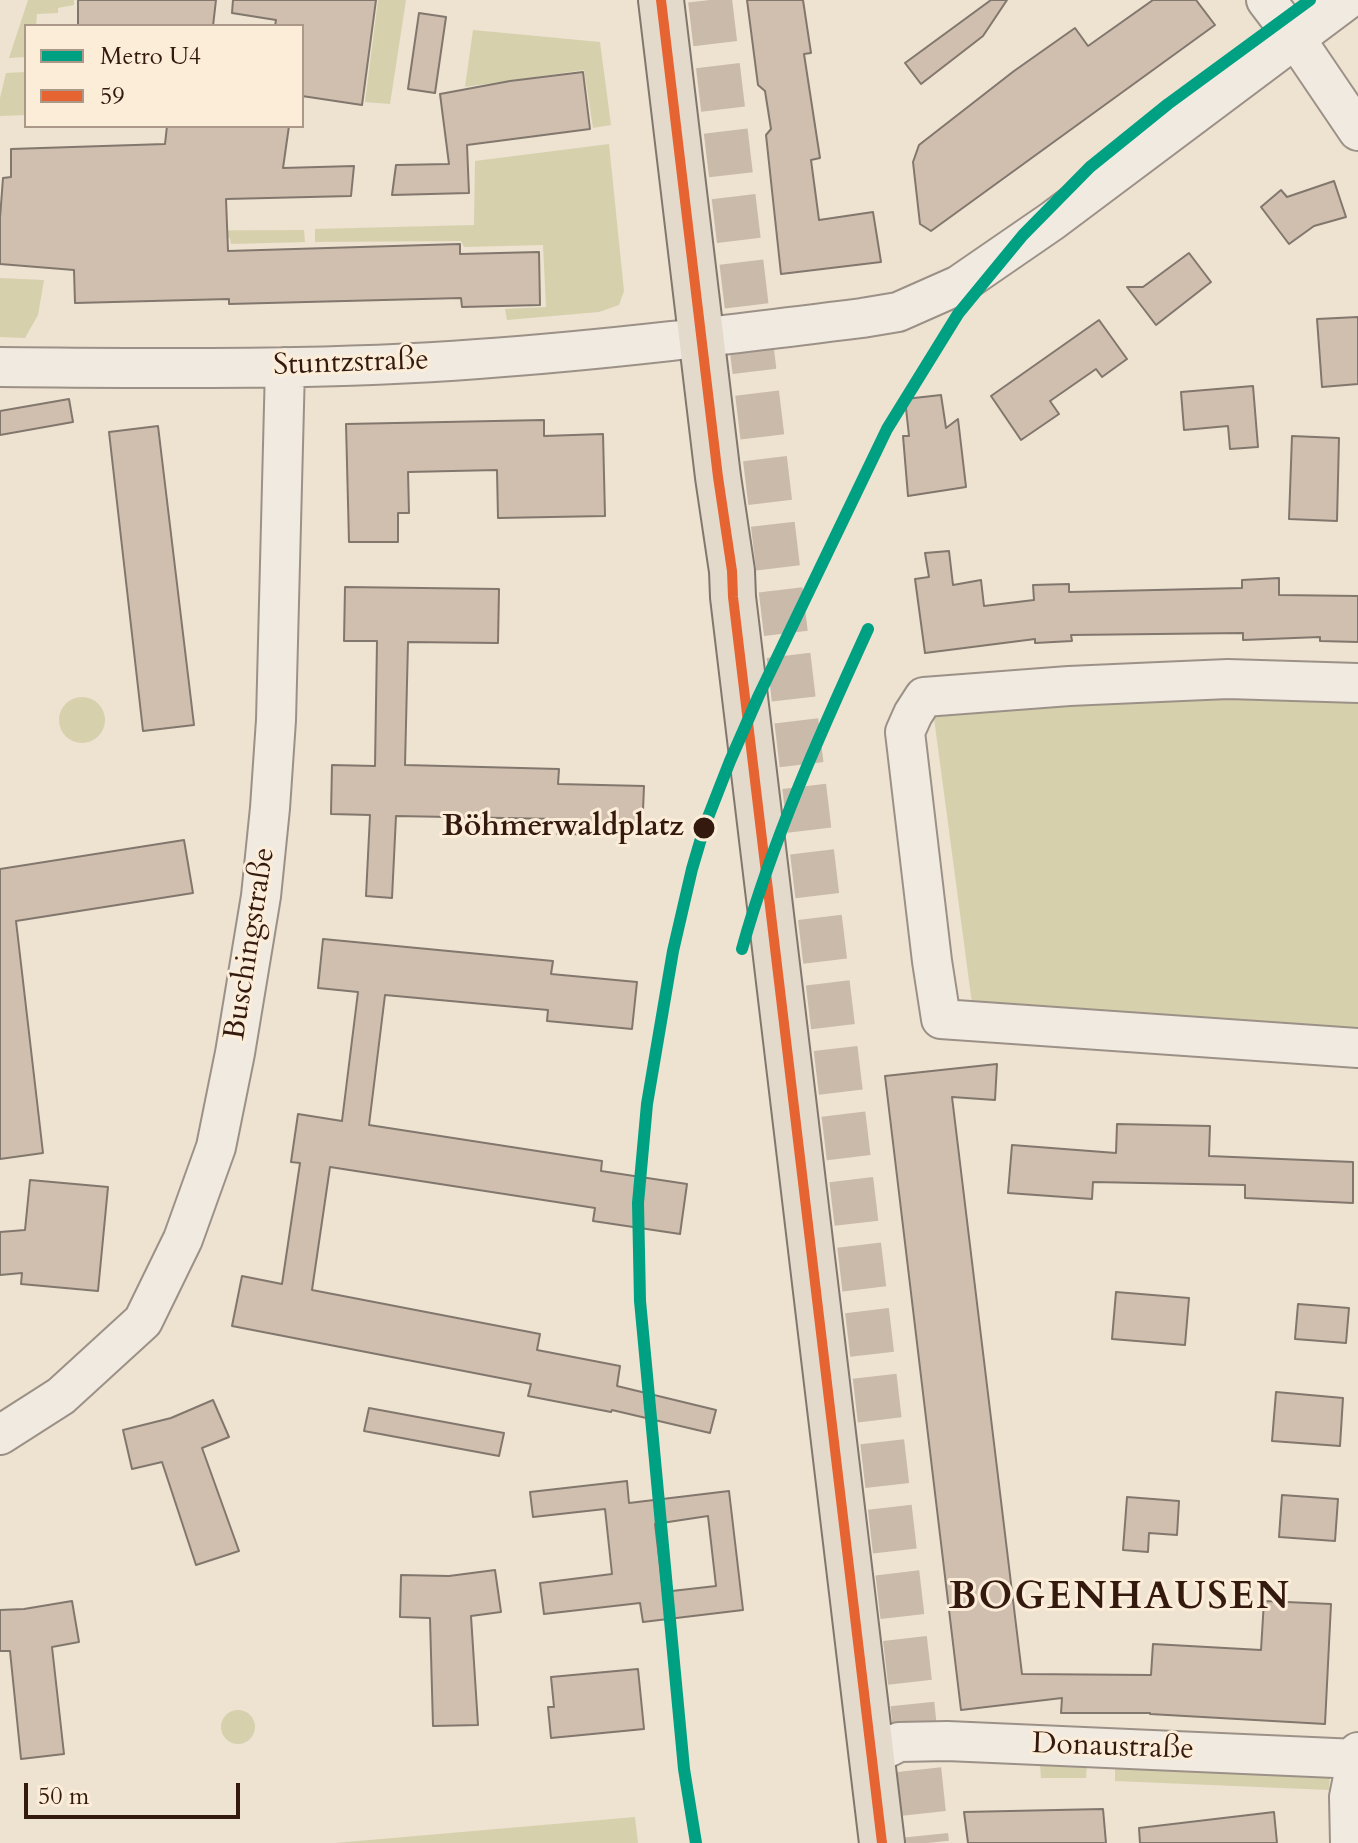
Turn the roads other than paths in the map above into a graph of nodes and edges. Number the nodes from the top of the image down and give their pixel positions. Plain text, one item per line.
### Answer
1 (661, 0) edge
2 (1266, 0) edge
3 (1347, 0) edge
4 (1295, 38) junction
5 (1358, 131) edge
6 (702, 338) junction
7 (0, 367) edge
8 (285, 367) junction
9 (1358, 683) edge
10 (1358, 1048) edge
11 (0, 1435) edge
12 (871, 1756) junction
13 (1357, 1756) edge
14 (882, 1843) edge
15 (1350, 1843) edge

1 - 6 main road
2 - 4 street
3 - 4 street, Stuntzstraße
4 - 5 street
4 - 6 street, Stuntzstraße
6 - 8 street, Stuntzstraße
6 - 12 main road
7 - 8 street, Stuntzstraße
8 - 11 street, Buschingstraße
9 - 10 street
12 - 13 street, Donaustraße
12 - 14 main road
13 - 15 street

